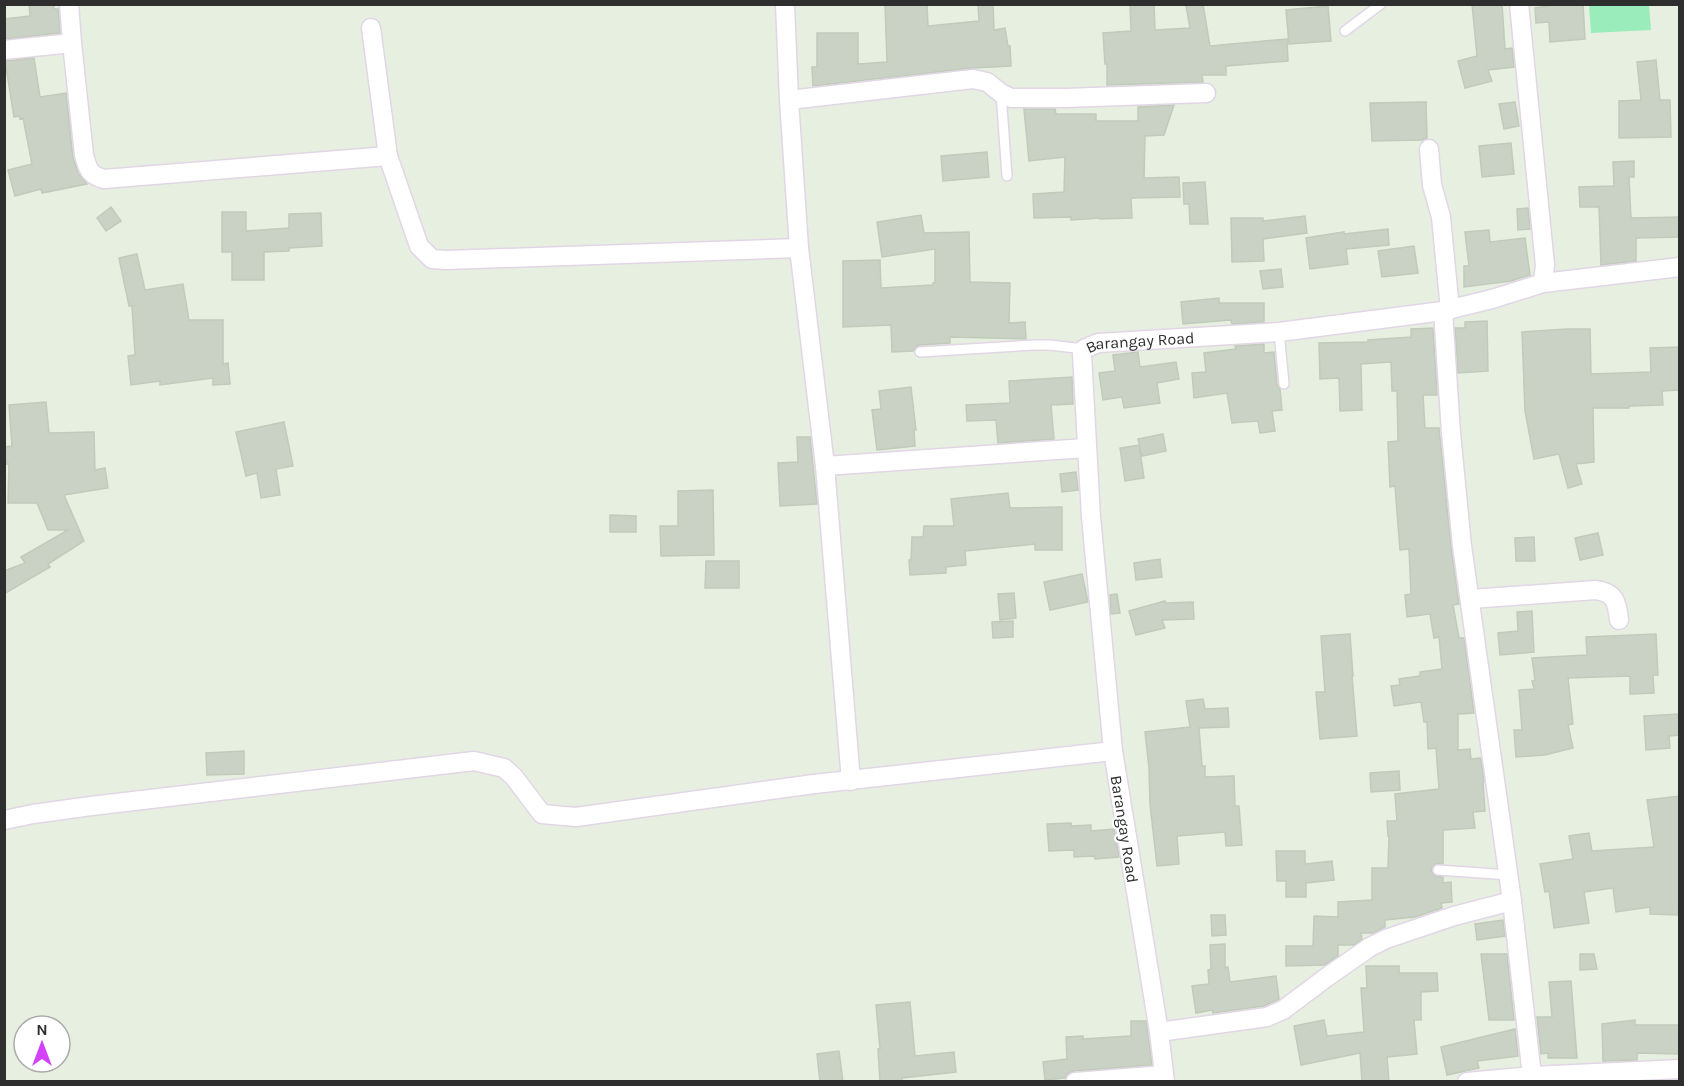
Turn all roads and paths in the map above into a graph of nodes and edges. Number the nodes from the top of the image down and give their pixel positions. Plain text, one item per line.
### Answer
1 (69, 4) edge
2 (785, 4) edge
3 (1381, 4) edge
4 (1519, 4) edge
5 (371, 28) dead end
6 (1345, 31) dead end
7 (72, 43) junction
8 (4, 50) edge
9 (1001, 93) junction
10 (1206, 93) dead end
11 (789, 100) junction
12 (1429, 149) dead end
13 (388, 156) junction
14 (1006, 176) dead end
15 (799, 248) junction
16 (1680, 267) edge
17 (1543, 284) junction
18 (1447, 310) junction
19 (1280, 332) junction
20 (1084, 349) junction
21 (920, 352) dead end
22 (1284, 384) dead end
23 (1086, 448) junction
24 (825, 466) junction
25 (1471, 599) junction
26 (1619, 620) dead end
27 (1113, 751) junction
28 (851, 781) junction
29 (4, 820) edge
30 (1438, 870) dead end
31 (1509, 875) junction
32 (1512, 901) junction
33 (1159, 1032) junction
34 (1680, 1069) edge
35 (1532, 1076) junction
36 (1164, 1078) edge
37 (1075, 1082) edge
38 (1467, 1082) edge

1 - 7 street
2 - 11 street
3 - 6 lane
4 - 17 street
5 - 13 street
7 - 8 street
7 - 13 street
9 - 10 street
9 - 11 street
9 - 14 lane
11 - 15 street
12 - 18 street
13 - 15 street
15 - 24 street
16 - 17 street, Barangay Road
17 - 18 street, Barangay Road
18 - 19 street, Barangay Road
18 - 25 street
19 - 20 street, Barangay Road
19 - 22 lane
20 - 21 lane
20 - 23 street, Barangay Road
23 - 24 street
23 - 27 street, Barangay Road
24 - 28 street
25 - 26 street
25 - 31 street
27 - 28 street
27 - 33 street, Barangay Road
28 - 29 street
30 - 31 lane
31 - 32 street
32 - 33 street
32 - 35 street
33 - 36 street, Barangay Road
34 - 35 street
35 - 38 street
36 - 37 street

